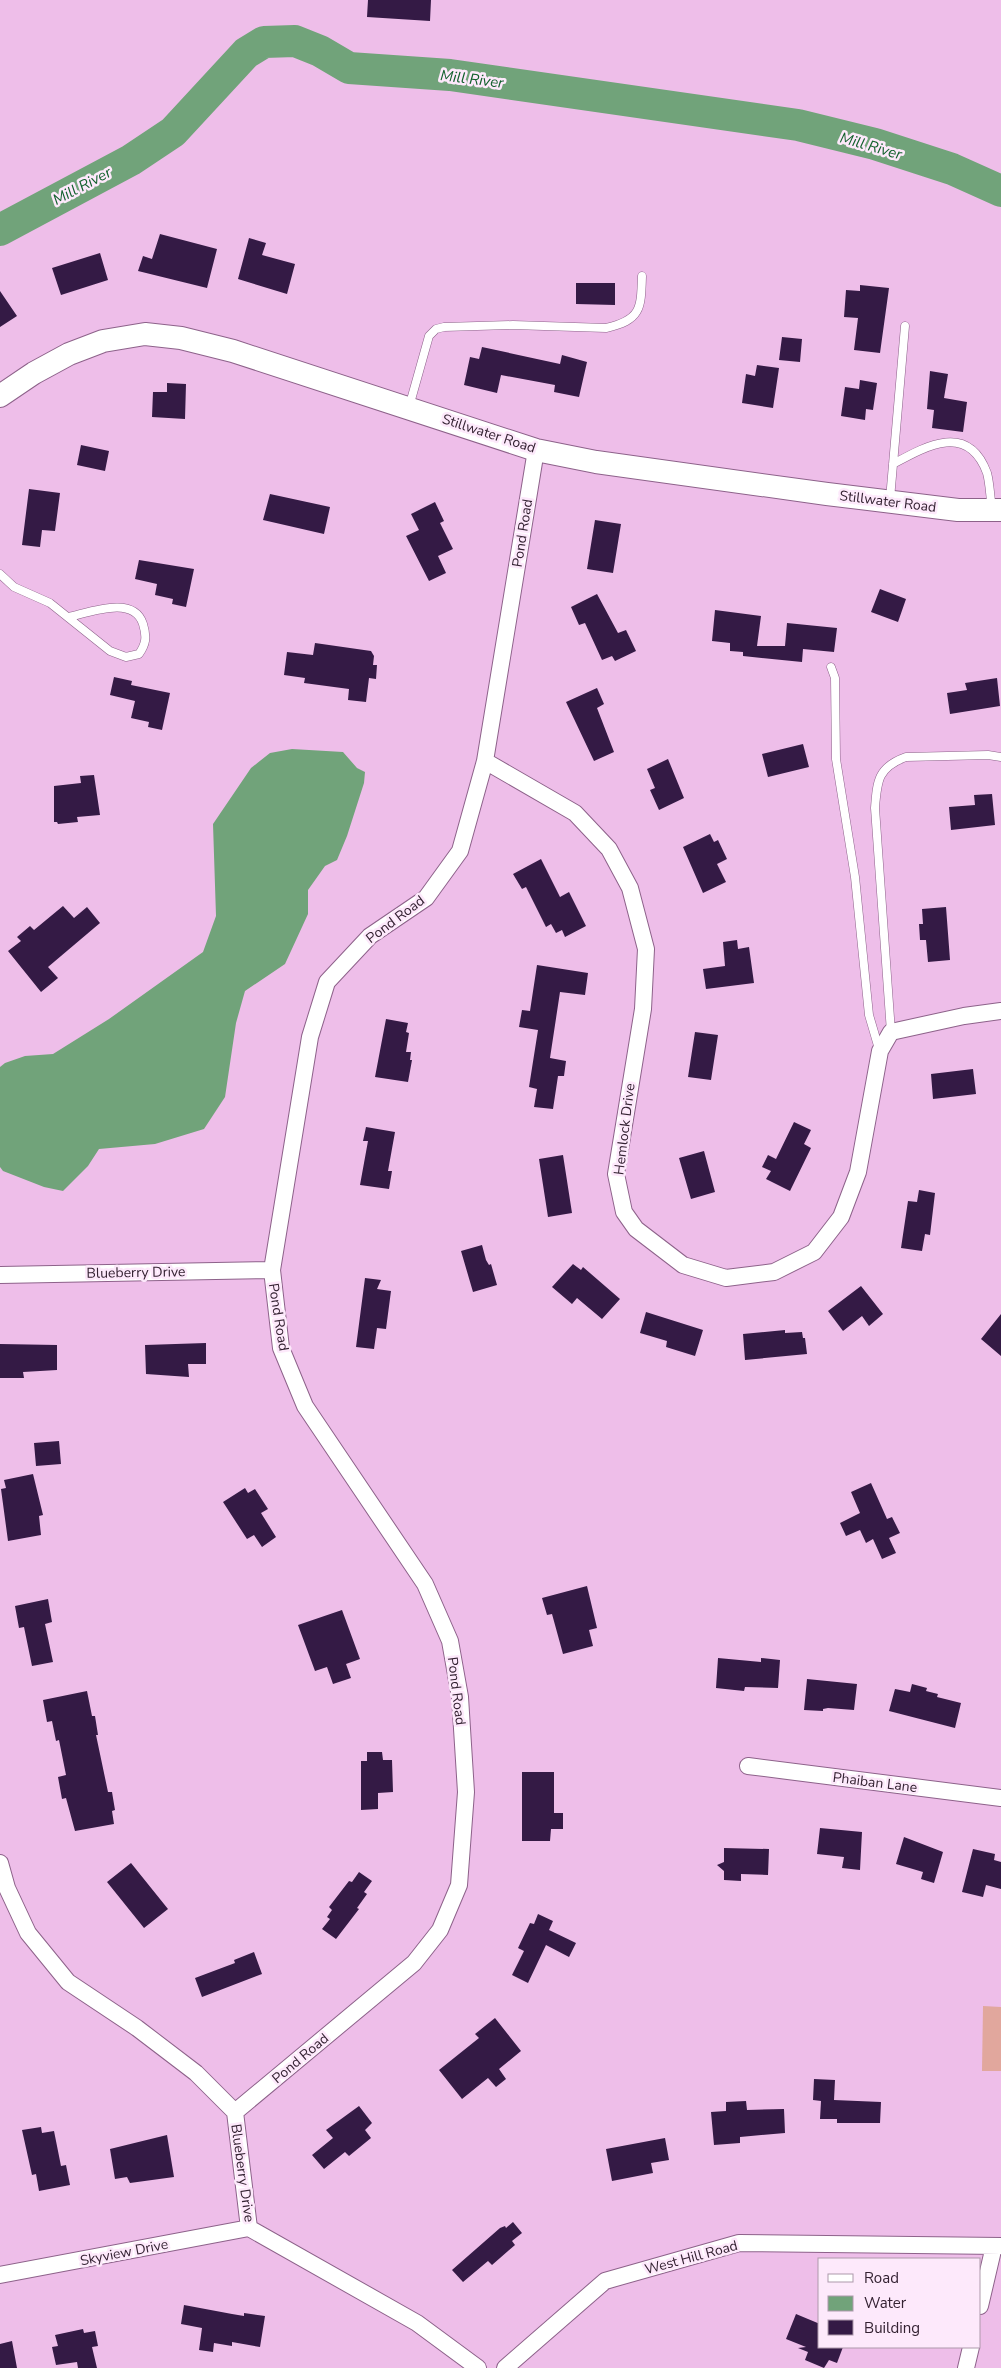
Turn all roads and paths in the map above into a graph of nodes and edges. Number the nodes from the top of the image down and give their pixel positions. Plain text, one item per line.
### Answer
1 (642, 276) dead end
2 (904, 326) dead end
3 (0, 396) edge
4 (410, 407) junction
5 (536, 450) junction
6 (893, 464) junction
7 (890, 501) junction
8 (996, 510) edge
9 (0, 574) edge
10 (69, 617) junction
11 (831, 667) dead end
12 (1001, 758) edge
13 (485, 761) junction
14 (1001, 1011) edge
15 (891, 1032) junction
16 (880, 1051) junction
17 (272, 1270) junction
18 (0, 1275) edge
19 (748, 1766) dead end
20 (1001, 1798) edge
21 (0, 1863) edge
22 (235, 2112) junction
23 (249, 2228) junction
24 (997, 2246) edge
25 (0, 2275) edge
26 (981, 2302) edge
27 (970, 2348) edge
28 (478, 2368) edge
29 (505, 2368) edge
30 (966, 2368) edge

1 - 4 lane
2 - 6 lane
3 - 4 main road, Stillwater Road
4 - 5 main road, Stillwater Road
5 - 7 main road, Stillwater Road
5 - 13 street, Pond Road
6 - 7 lane
6 - 8 lane
7 - 8 main road, Stillwater Road
9 - 10 lane
10 - 10 lane
11 - 16 lane
12 - 15 lane
13 - 16 street, Hemlock Drive
13 - 17 street, Pond Road
14 - 15 street
15 - 16 street, Hemlock Drive
17 - 18 street, Blueberry Drive
17 - 22 street, Pond Road
19 - 20 street, Phaiban Lane
21 - 22 street, Blueberry Drive
22 - 23 street, Blueberry Drive
23 - 25 street, Skyview Drive
23 - 28 street, Blueberry Drive
24 - 26 street
24 - 29 street, West Hill Road
27 - 30 street

